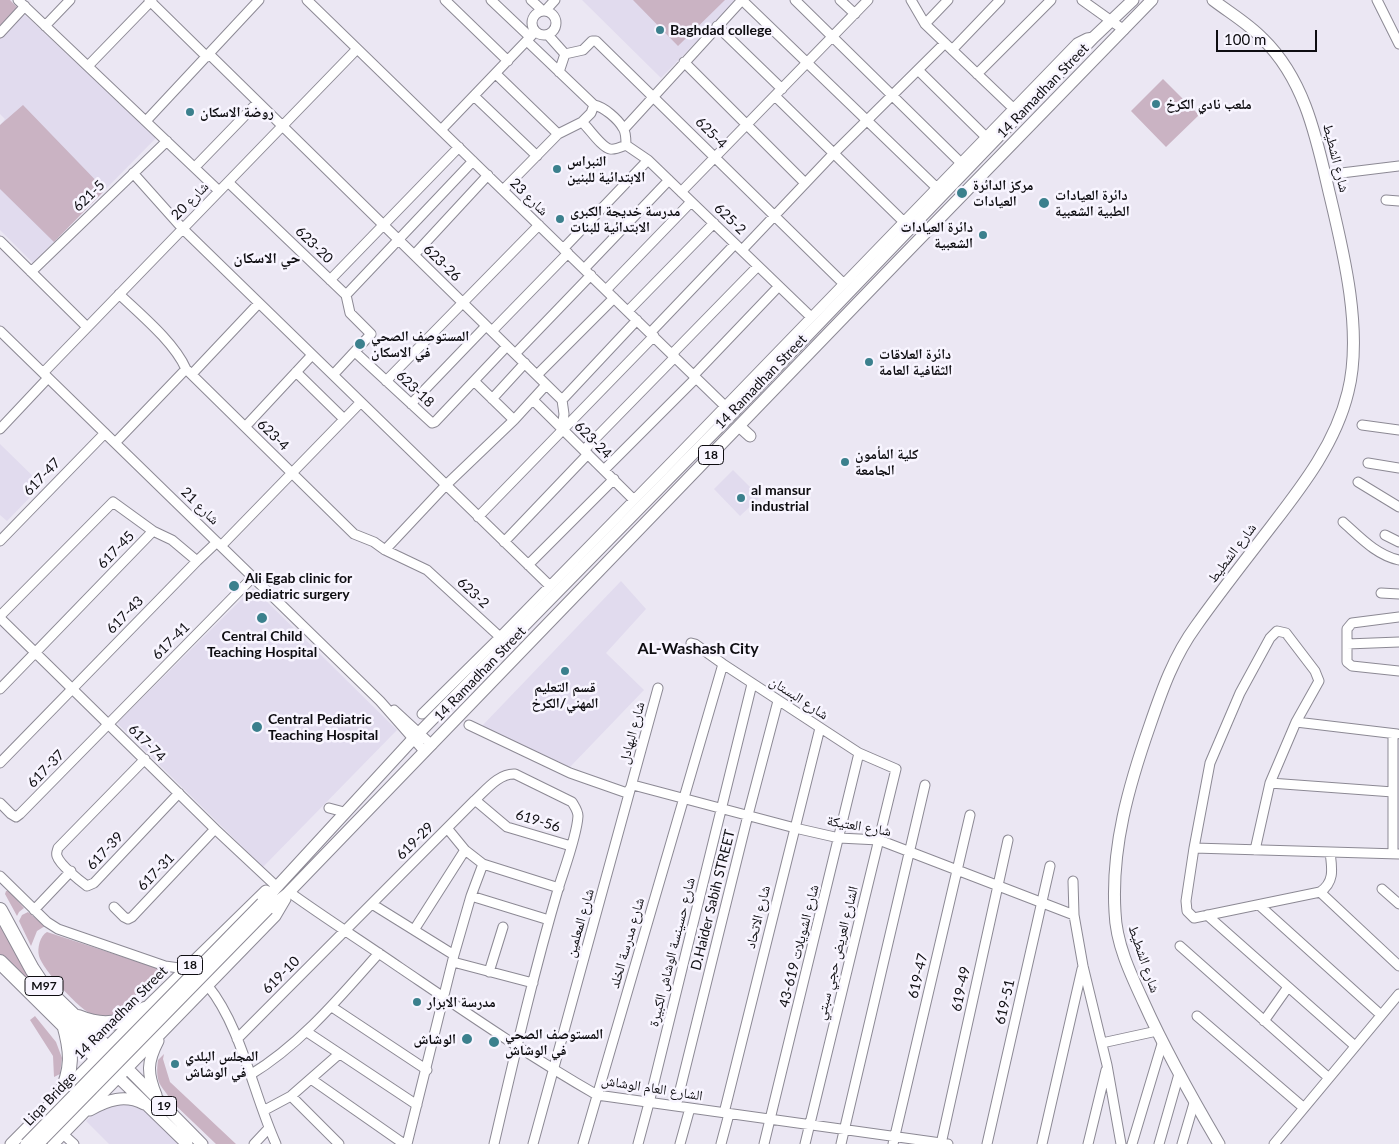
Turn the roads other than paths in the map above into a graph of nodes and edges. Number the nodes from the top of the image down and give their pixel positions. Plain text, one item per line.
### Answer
1 (70, 0) edge
2 (150, 0) edge
3 (259, 0) edge
4 (307, 0) edge
5 (445, 0) edge
6 (491, 0) edge
7 (531, 0) edge
8 (556, 0) edge
9 (742, 0) edge
10 (794, 0) edge
11 (840, 0) edge
12 (868, 0) edge
13 (911, 0) edge
14 (948, 0) edge
15 (1000, 0) edge
16 (1051, 0) edge
17 (1082, 0) edge
18 (1133, 0) edge
19 (1152, 0) edge
20 (1213, 0) edge
21 (1377, 0) edge
22 (22, 3) edge
23 (544, 11) junction
24 (855, 14) junction
25 (1111, 21) junction
26 (925, 24) junction
27 (45, 26) junction
28 (717, 26) junction
29 (1124, 30) junction
30 (0, 33) edge
31 (548, 35) junction
32 (531, 37) junction
33 (832, 37) junction
34 (1094, 37) junction
35 (1398, 42) edge
36 (944, 43) junction
37 (357, 49) junction
38 (952, 50) junction
39 (565, 54) junction
40 (208, 55) junction
41 (508, 61) junction
42 (684, 62) junction
43 (807, 63) junction
44 (88, 66) junction
45 (918, 70) junction
46 (559, 72) junction
47 (496, 74) junction
48 (977, 74) junction
49 (782, 89) junction
50 (892, 95) junction
51 (474, 96) junction
52 (654, 96) junction
53 (775, 96) junction
54 (1036, 99) junction
55 (258, 102) junction
56 (594, 105) junction
57 (1018, 105) junction
58 (866, 120) junction
59 (146, 121) junction
60 (582, 122) junction
61 (282, 125) junction
62 (746, 125) junction
63 (624, 129) junction
64 (441, 130) junction
65 (558, 134) junction
66 (986, 137) junction
67 (167, 141) junction
68 (626, 145) junction
69 (459, 147) junction
70 (834, 153) junction
71 (537, 156) junction
72 (715, 157) junction
73 (648, 160) junction
74 (474, 162) junction
75 (962, 163) junction
76 (1399, 166) edge
77 (195, 167) junction
78 (133, 173) junction
79 (488, 175) junction
80 (1325, 176) junction
81 (669, 180) junction
82 (228, 182) junction
83 (804, 183) junction
84 (937, 188) junction
85 (503, 190) junction
86 (219, 191) junction
87 (682, 192) junction
88 (1386, 200) dead end
89 (1399, 201) edge
90 (691, 202) junction
91 (774, 215) junction
92 (904, 222) junction
93 (714, 223) junction
94 (383, 224) junction
95 (539, 225) junction
96 (183, 229) junction
97 (399, 240) junction
98 (0, 241) edge
99 (738, 247) junction
100 (566, 251) junction
101 (414, 255) junction
102 (758, 266) junction
103 (31, 272) junction
104 (587, 272) junction
105 (330, 280) junction
106 (844, 284) junction
107 (779, 286) junction
108 (606, 290) junction
109 (119, 294) junction
110 (346, 295) junction
111 (614, 298) junction
112 (259, 303) junction
113 (463, 303) junction
114 (628, 311) junction
115 (811, 317) junction
116 (637, 320) junction
117 (87, 327) junction
118 (489, 328) junction
119 (0, 331) edge
120 (652, 334) junction
121 (508, 346) junction
122 (355, 352) junction
123 (777, 352) junction
124 (312, 354) junction
125 (515, 354) junction
126 (674, 356) junction
127 (525, 363) junction
128 (189, 371) junction
129 (296, 372) junction
130 (772, 372) junction
131 (46, 375) junction
132 (333, 375) junction
133 (537, 376) junction
134 (695, 376) junction
135 (386, 381) junction
136 (474, 381) junction
137 (546, 385) junction
138 (492, 399) junction
139 (533, 400) junction
140 (562, 400) junction
141 (361, 402) junction
142 (411, 404) junction
143 (729, 409) junction
144 (344, 419) junction
145 (514, 420) junction
146 (739, 426) junction
147 (1362, 426) dead end
148 (245, 427) junction
149 (0, 429) edge
150 (562, 429) junction
151 (1399, 430) edge
152 (104, 432) junction
153 (750, 436) dead end
154 (115, 443) junction
155 (586, 452) junction
156 (680, 460) junction
157 (1368, 463) dead end
158 (1399, 468) edge
159 (604, 470) junction
160 (292, 473) junction
161 (614, 480) junction
162 (1358, 482) dead end
163 (446, 485) junction
164 (634, 500) junction
165 (1399, 507) edge
166 (478, 517) junction
167 (1343, 522) dead end
168 (0, 526) edge
169 (154, 531) junction
170 (8, 533) junction
171 (1384, 535) dead end
172 (0, 541) edge
173 (504, 542) junction
174 (1399, 542) edge
175 (219, 544) junction
176 (384, 550) junction
177 (1399, 560) edge
178 (197, 561) junction
179 (528, 565) junction
180 (428, 570) joint
181 (253, 577) junction
182 (550, 586) junction
183 (1382, 593) dead end
184 (1399, 594) edge
185 (0, 617) edge
186 (1399, 617) edge
187 (500, 637) junction
188 (1399, 642) edge
189 (691, 643) dead end
190 (1347, 644) junction
191 (35, 653) junction
192 (473, 664) junction
193 (723, 664) junction
194 (1399, 672) edge
195 (472, 680) junction
196 (752, 684) junction
197 (658, 688) dead end
198 (0, 689) edge
199 (72, 689) junction
200 (778, 701) junction
201 (422, 714) dead end
202 (1296, 722) junction
203 (108, 724) junction
204 (469, 725) dead end
205 (820, 728) junction
206 (1396, 734) edge
207 (416, 736) junction
208 (428, 749) junction
209 (859, 754) junction
210 (144, 759) junction
211 (0, 763) edge
212 (896, 769) joint
213 (1270, 783) junction
214 (633, 784) junction
215 (925, 785) dead end
216 (1393, 792) junction
217 (179, 794) junction
218 (684, 799) junction
219 (475, 800) junction
220 (0, 803) edge
221 (329, 808) dead end
222 (722, 809) junction
223 (344, 812) junction
224 (970, 814) dead end
225 (748, 815) junction
226 (447, 828) junction
227 (795, 828) junction
228 (215, 829) junction
229 (840, 838) junction
230 (878, 840) junction
231 (1008, 840) dead end
232 (571, 846) junction
233 (1194, 848) junction
234 (465, 850) junction
235 (1255, 850) junction
236 (910, 851) junction
237 (1330, 852) junction
238 (1396, 854) edge
239 (482, 864) junction
240 (1050, 866) dead end
241 (957, 870) junction
242 (70, 871) junction
243 (0, 876) edge
244 (1072, 881) dead end
245 (276, 886) junction
246 (998, 887) junction
247 (559, 888) junction
248 (1382, 889) dead end
249 (1320, 892) junction
250 (288, 893) junction
251 (471, 896) junction
252 (372, 904) junction
253 (1041, 904) junction
254 (1399, 904) edge
255 (1258, 905) junction
256 (265, 906) junction
257 (114, 907) dead end
258 (0, 910) edge
259 (34, 910) junction
260 (1074, 915) junction
261 (1207, 915) junction
262 (549, 920) junction
263 (503, 927) dead end
264 (414, 930) junction
265 (344, 931) junction
266 (1180, 946) dead end
267 (379, 953) junction
268 (453, 959) junction
269 (0, 962) edge
270 (1083, 966) junction
271 (1399, 966) edge
272 (186, 968) junction
273 (489, 972) junction
274 (533, 983) junction
275 (208, 986) junction
276 (1288, 986) junction
277 (1399, 994) edge
278 (445, 998) junction
279 (332, 1007) junction
280 (145, 1009) junction
281 (1381, 1015) junction
282 (1197, 1016) dead end
283 (68, 1019) junction
284 (1264, 1021) junction
285 (166, 1030) junction
286 (1157, 1031) junction
287 (307, 1032) junction
288 (237, 1038) junction
289 (1102, 1043) junction
290 (1162, 1044) junction
291 (517, 1046) junction
292 (1355, 1046) junction
293 (339, 1054) junction
294 (104, 1055) junction
295 (1107, 1065) junction
296 (125, 1066) junction
297 (427, 1070) junction
298 (552, 1070) junction
299 (1179, 1074) junction
300 (116, 1075) junction
301 (250, 1075) junction
302 (1329, 1078) junction
303 (312, 1080) junction
304 (65, 1093) junction
305 (596, 1095) junction
306 (292, 1096) junction
307 (1194, 1102) junction
308 (154, 1103) junction
309 (649, 1103) junction
310 (417, 1105) junction
311 (676, 1106) junction
312 (690, 1108) junction
313 (1304, 1108) junction
314 (83, 1110) junction
315 (263, 1111) junction
316 (727, 1113) junction
317 (770, 1119) junction
318 (810, 1125) junction
319 (269, 1128) junction
320 (845, 1130) junction
321 (63, 1134) junction
322 (894, 1140) edge
323 (12, 1144) edge
324 (26, 1144) edge
325 (38, 1144) edge
326 (53, 1144) edge
327 (74, 1144) edge
328 (187, 1144) edge
329 (202, 1144) edge
330 (254, 1144) edge
331 (276, 1144) edge
332 (339, 1144) edge
333 (406, 1144) edge
334 (494, 1144) edge
335 (533, 1144) edge
336 (583, 1144) edge
337 (638, 1144) edge
338 (680, 1144) edge
339 (721, 1144) edge
340 (764, 1144) edge
341 (805, 1144) edge
342 (842, 1144) edge
343 (943, 1144) edge
344 (987, 1144) edge
345 (1042, 1144) edge
346 (1088, 1144) edge
347 (1121, 1144) edge
348 (1132, 1144) edge
349 (1159, 1144) edge
350 (1182, 1144) edge
351 (1219, 1144) edge
352 (1274, 1144) edge

1 - 27 street
2 - 40 street, 623-26
2 - 44 street
3 - 40 street
4 - 37 street, شارع 23
5 - 41 street
6 - 32 street
7 - 23 street
8 - 23 street
9 - 28 street
9 - 43 street
10 - 33 street
11 - 24 street
12 - 24 street
13 - 26 street
14 - 26 street
15 - 38 street
16 - 48 street
17 - 25 street
18 - 25 main road, 14 Ramadhan Street / 18
19 - 29 main road, 14 Ramadhan Street / 18
20 - 80 main road, شارع الشطيط
21 - 35 street
22 - 27 street
22 - 30 street
23 - 31 street
23 - 32 street
24 - 33 street
25 - 29 street
25 - 34 main road, 14 Ramadhan Street / 18
26 - 36 street
27 - 44 street
28 - 42 street
28 - 49 street
29 - 146 main road, 14 Ramadhan Street / 18
31 - 32 street
31 - 39 street
32 - 41 street
32 - 46 street
33 - 43 street
33 - 50 street
34 - 54 main road, 14 Ramadhan Street / 18
34 - 57 street
36 - 38 street
36 - 45 street
37 - 61 street, شارع 20
37 - 64 street, شارع 23
38 - 48 street
39 - 46 street
39 - 52 street, 625-4
40 - 55 street, 623-26
40 - 59 street
41 - 47 street
42 - 52 street
42 - 62 street
43 - 49 street
43 - 58 street
44 - 59 street
45 - 50 street
45 - 66 street
46 - 56 street
47 - 51 street
47 - 65 street
48 - 57 street
49 - 53 street
50 - 58 street
50 - 75 street
51 - 64 street
51 - 71 street
52 - 63 street
52 - 72 street, 625-4
53 - 62 street
53 - 70 street
54 - 57 main road
54 - 130 main road, 14 Ramadhan Street / 18
55 - 61 street, 623-26
55 - 77 street
56 - 60 street
56 - 63 street
57 - 66 street
58 - 70 street
58 - 84 street
59 - 67 street
60 - 65 street
60 - 68 street
61 - 82 street, شارع 20
61 - 94 street, 623-26
62 - 72 street
62 - 83 street
63 - 68 street
64 - 69 street, شارع 23
65 - 71 street
66 - 75 street
67 - 77 street
67 - 78 street, 621-5
68 - 73 street, 625-2
69 - 74 street, شارع 23
69 - 94 street
70 - 83 street
70 - 92 street
71 - 85 street
72 - 87 street
72 - 91 street, 625-4
73 - 81 street, 625-2
73 - 100 street
74 - 79 street, شارع 23
74 - 97 street
75 - 84 street
76 - 80 street
77 - 86 street
78 - 96 street
78 - 103 street, 621-5
79 - 85 street, شارع 23
79 - 101 street
80 - 286 main road, شارع الشطيط
81 - 87 street, 625-2
81 - 104 street
82 - 86 street, شارع 20
82 - 105 street, 623-20
83 - 91 street
84 - 92 street
85 - 95 street, شارع 23
86 - 96 street, شارع 20
87 - 90 street, 625-2
88 - 89 street
90 - 93 street, 625-2
90 - 108 street
91 - 99 street
91 - 106 street, 625-4
92 - 106 street
93 - 99 street, 625-2
93 - 114 street
94 - 97 street, 623-26
94 - 105 street
95 - 100 street, شارع 23
95 - 113 street
96 - 109 street, شارع 20
96 - 112 street
97 - 101 street, 623-26
97 - 110 street
98 - 103 street
99 - 102 street, 625-2
99 - 120 street
100 - 104 street, شارع 23
100 - 118 street
101 - 113 street, 623-26
102 - 107 street, 625-2
102 - 126 street
103 - 117 street
104 - 108 street, شارع 23
104 - 125 street
105 - 110 street, 623-20
106 - 115 street
107 - 115 street, 625-2
107 - 134 street
108 - 111 street, شارع 23
109 - 117 street, شارع 20
109 - 128 street, 623-4
110 - 122 street, 623-20
111 - 114 street, شارع 23
111 - 133 street
112 - 124 street
112 - 128 street
113 - 118 street, 623-26
113 - 135 street
114 - 116 street, شارع 23
115 - 123 street
116 - 120 street, شارع 23
116 - 140 street
117 - 131 street, شارع 20
118 - 121 street, 623-26
118 - 142 street
119 - 131 street, شارع 21
120 - 126 street, شارع 23
120 - 150 street
121 - 125 street, 623-26
121 - 136 street
122 - 132 street
122 - 135 street, 623-18
123 - 130 main road
123 - 143 street
124 - 129 street
124 - 132 street
125 - 127 street, 623-26
126 - 134 street, شارع 23
126 - 155 street
127 - 133 street, 623-26
127 - 138 street
128 - 148 street, 623-4
128 - 154 street
129 - 144 street
129 - 148 street
130 - 143 main road, 14 Ramadhan Street / 18
131 - 149 street, شارع 20
131 - 152 street, شارع 21
132 - 141 street
133 - 137 street, 623-26
134 - 143 street, شارع 23
134 - 159 street
135 - 142 street, 623-18
136 - 138 street
136 - 142 street, 623-18
137 - 139 street
137 - 140 street, 623-26
138 - 145 street
139 - 145 street
139 - 150 street, 623-24
140 - 150 street
141 - 144 street, 617-43
141 - 163 street
143 - 156 main road, 14 Ramadhan Street / 18
144 - 160 street, 617-43
145 - 163 street
146 - 153 main road
146 - 208 main road, 14 Ramadhan Street / 18
147 - 151 street
148 - 160 street, 623-4
150 - 155 street, 623-24
150 - 166 street
152 - 154 street, شارع 21
152 - 170 street, 617-47
154 - 175 street, شارع 21
155 - 159 street, 623-24
155 - 173 street
156 - 164 street
156 - 195 main road, 14 Ramadhan Street / 18
157 - 158 street
159 - 161 street, 623-24
160 - 175 street, 617-43
160 - 176 street, 623-4
161 - 164 street, 623-24
161 - 179 street
162 - 165 street
163 - 166 street
163 - 176 street
164 - 182 street
166 - 173 street
167 - 177 street
168 - 170 street
169 - 178 street
169 - 185 street, 617-45
169 - 191 street, 617-45
170 - 172 street, 617-47
171 - 174 street
173 - 179 street
175 - 178 street, 617-43
175 - 181 street, شارع 21
176 - 180 street, 623-4
178 - 199 street, 617-43
179 - 182 street
180 - 187 street, 623-2
181 - 203 street, 617-41
181 - 207 street, شارع 21
182 - 187 street
183 - 184 street
185 - 191 street, 617-74
186 - 190 street
187 - 192 street
188 - 190 street
189 - 193 street, شارع البستان
190 - 194 street
191 - 198 street, 617-45
191 - 199 street, 617-74
192 - 195 main road
192 - 201 street
193 - 196 street, شارع البستان
193 - 218 street, شارع مدرسة الخلد
195 - 207 main road, 14 Ramadhan Street / 18
196 - 200 street, شارع البستان
196 - 222 street, شارع حسينسة الوشاش الكبيرة
197 - 214 street, شارع البهادل
199 - 203 street, 617-74
199 - 211 street
200 - 205 street, شارع البستان
200 - 225 street, D.Haider Sabih STREET
202 - 206 street
202 - 213 street
202 - 233 street
203 - 210 street, 617-74
203 - 220 street, 617-37
204 - 214 street
205 - 209 street, شارع البستان
205 - 227 street, شارع الاتحاد
206 - 216 street
207 - 208 street, شارع 21
207 - 223 main road, 14 Ramadhan Street / 18
208 - 250 main road, 14 Ramadhan Street / 18
209 - 212 street, شارع البستان
209 - 229 street, شارع الشويلات 619-43
210 - 217 street, 617-74
210 - 242 street, 617-39
212 - 230 street, الشارع العريض حجي سبتي
213 - 216 street
213 - 235 street
214 - 218 street, شارع العتيکة
214 - 298 street, شارع المعلمين
215 - 236 street
216 - 238 street
217 - 228 street, 617-74
217 - 242 street, 617-39
218 - 222 street, شارع العتيکة
218 - 305 street, شارع مدرسة الخلد
219 - 226 street, 619-29
219 - 232 street, 619-56
219 - 232 street, 619-29
221 - 223 street
222 - 225 street, شارع العتيکة
222 - 309 street, شارع حسينسة الوشاش الكبيرة
223 - 245 main road, 14 Ramadhan Street / 18
224 - 241 street, 619-47
225 - 227 street, شارع العتيکة
225 - 311 street, D.Haider Sabih STREET
226 - 234 street
226 - 252 street, 619-29
227 - 229 street, شارع العتيکة
227 - 316 street, شارع الاتحاد
228 - 245 street, 617-74
228 - 257 street, 617-31
229 - 230 street, شارع العتيکة
229 - 317 street, شارع الشويلات 619-43
230 - 236 street, شارع العتيکة
230 - 318 street, الشارع العريض حجي سبتي
231 - 246 street, 619-49
232 - 247 street
233 - 235 street
233 - 261 street
234 - 239 street
234 - 264 street
235 - 237 street
236 - 241 street, شارع العتيکة
236 - 320 street
237 - 238 street
237 - 249 street
239 - 247 street
239 - 251 street
240 - 253 street, 619-51
241 - 246 street, شارع العتيکة
241 - 322 street, 619-47
242 - 259 street
243 - 259 street
244 - 260 street
245 - 256 main road, 14 Ramadhan Street / 18
245 - 272 main road, 14 Ramadhan Street / 18
246 - 253 street, شارع العتيکة
246 - 343 street, 619-49
247 - 262 street
248 - 254 street
249 - 255 street
249 - 271 street
250 - 256 main road, 14 Ramadhan Street / 18
250 - 265 street, الشارع العام الوشاش
250 - 275 main road, 14 Ramadhan Street / 18
251 - 262 street
251 - 268 street
252 - 264 street
252 - 265 street, 619-29
253 - 260 street, شارع العتيکة
253 - 344 street, 619-51
255 - 261 street
255 - 281 street
256 - 324 main road, Liqa Bridge, bridge
256 - 325 main road, Liqa Bridge, bridge
258 - 283 highway, M97
259 - 272 street
260 - 270 street
261 - 276 street
262 - 274 street
263 - 273 street
264 - 268 street
265 - 267 street, الشارع العام الوشاش
265 - 288 street, 619-10
266 - 284 street
267 - 278 street, الشارع العام الوشاش
267 - 279 street
268 - 273 street
268 - 278 street
269 - 283 highway, M97
270 - 289 street
270 - 345 street
272 - 280 main road, 14 Ramadhan Street / 18
273 - 274 street
274 - 291 street
275 - 285 main road, 14 Ramadhan Street / 18
275 - 288 street
276 - 284 street
276 - 292 street
277 - 281 street
278 - 291 street, الشارع العام الوشاش
278 - 297 street
279 - 287 street
279 - 297 street
280 - 283 highway
280 - 294 main road, 14 Ramadhan Street / 18
281 - 292 street
282 - 313 street
283 - 294 highway, M97
283 - 304 highway
284 - 302 street
285 - 296 main road, 14 Ramadhan Street / 18
285 - 308 main road
286 - 289 street
286 - 290 main road, شارع الشطيط
287 - 293 street
287 - 301 street
288 - 301 street
289 - 295 street
290 - 299 main road, شارع الشطيط
290 - 348 street
291 - 298 street, الشارع العام الوشاش
291 - 334 street
292 - 302 street
293 - 303 street
293 - 310 street
294 - 304 main road, 14 Ramadhan Street / 18
295 - 346 street
295 - 347 street
296 - 300 main road, 14 Ramadhan Street / 18
296 - 308 main road, 19
297 - 310 street
298 - 305 street, الشارع العام الوشاش
298 - 335 street, شارع المعلمين
299 - 307 main road, شارع الشطيط
299 - 349 street
300 - 308 main road, 19
300 - 314 main road, 14 Ramadhan Street / 18
301 - 315 street
302 - 313 street
303 - 306 street
303 - 333 street
304 - 323 main road, 14 Ramadhan Street / 18
305 - 309 street, الشارع العام الوشاش
305 - 336 street, شارع مدرسة الخلد
306 - 315 street
306 - 332 street
307 - 350 street
307 - 351 main road, شارع الشطيط
308 - 314 main road
308 - 328 main road, 19
308 - 329 main road, 19
309 - 311 street, الشارع العام الوشاش
309 - 337 street, شارع حسينسة الوشاش الكبيرة
310 - 333 street
311 - 312 street, الشارع العام الوشاش
312 - 316 street, الشارع العام الوشاش
312 - 338 street
313 - 352 street
314 - 321 main road, 14 Ramadhan Street / 18
315 - 319 street
316 - 317 street, الشارع العام الوشاش
316 - 339 street, شارع الاتحاد
317 - 318 street, الشارع العام الوشاش
317 - 340 street, شارع الشويلات 619-43
318 - 320 street, الشارع العام الوشاش
318 - 341 street, الشارع العريض حجي سبتي
319 - 330 street
319 - 331 street
320 - 322 street, الشارع العام الوشاش
320 - 342 street
321 - 326 main road, 14 Ramadhan Street / 18
321 - 327 street
322 - 343 street, الشارع العام الوشاش

